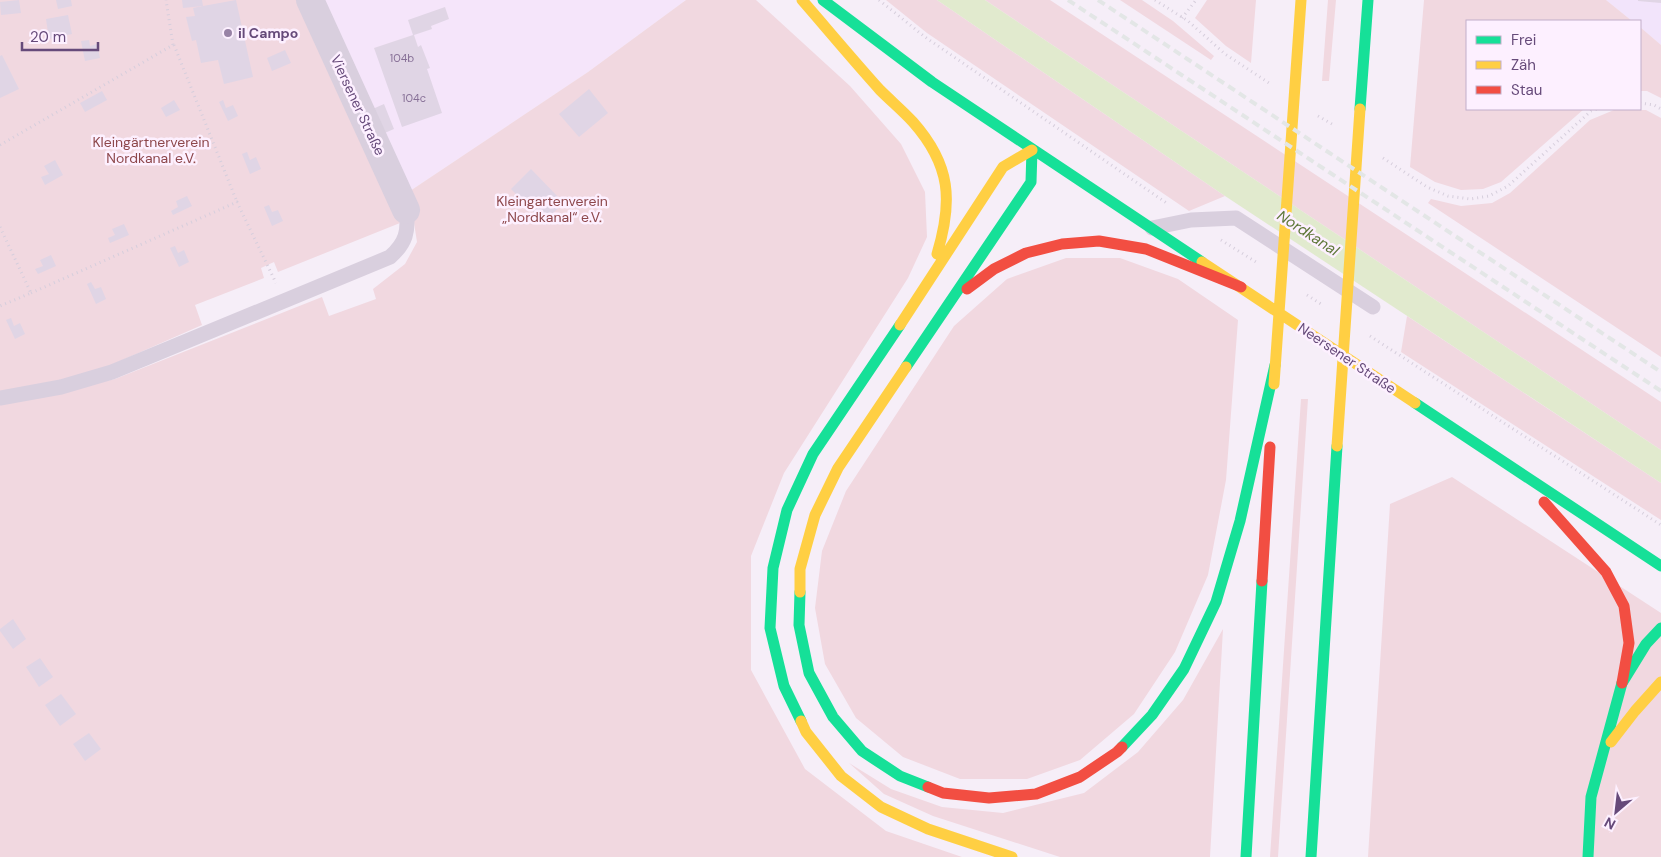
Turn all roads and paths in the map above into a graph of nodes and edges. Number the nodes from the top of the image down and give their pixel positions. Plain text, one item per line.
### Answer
1 (166, 0) edge
2 (310, 0) edge
3 (802, 0) edge
4 (823, 0) edge
5 (1196, 0) edge
6 (1301, 0) edge
7 (1368, 0) edge
8 (1182, 18) dead end
9 (174, 45) junction
10 (1641, 103) edge
11 (1661, 109) edge
12 (0, 145) edge
13 (1032, 150) junction
14 (237, 202) junction
15 (406, 210) joint
16 (0, 227) edge
17 (1152, 228) junction
18 (926, 286) junction
19 (1241, 286) junction
20 (31, 293) junction
21 (284, 300) junction
22 (950, 302) junction
23 (0, 306) edge
24 (1373, 307) dead end
25 (1275, 365) junction
26 (0, 398) edge
27 (1495, 457) junction
28 (1661, 566) edge
29 (1661, 628) edge
30 (1661, 682) edge
31 (1622, 683) junction
32 (1605, 752) junction
33 (1012, 857) edge
34 (1246, 857) edge
35 (1311, 857) edge
36 (1588, 857) edge

1 - 9 path
2 - 15 street, Viersener Straße
3 - 18 main road
4 - 13 main road, Neersener Straße
5 - 8 path
6 - 25 main road
7 - 35 main road
9 - 12 path
9 - 14 path
10 - 11 path
13 - 17 main road, Neersener Straße
13 - 18 main road
13 - 22 main road
14 - 20 path
14 - 21 path
15 - 21 lane
16 - 20 path
17 - 19 main road, Neersener Straße
17 - 24 lane
18 - 33 main road
19 - 22 main road
19 - 27 main road, Neersener Straße
20 - 23 path
21 - 26 lane
22 - 25 main road
25 - 34 main road
27 - 28 main road, Neersener Straße
27 - 31 main road
29 - 31 main road
30 - 32 main road
31 - 32 main road
32 - 36 main road

